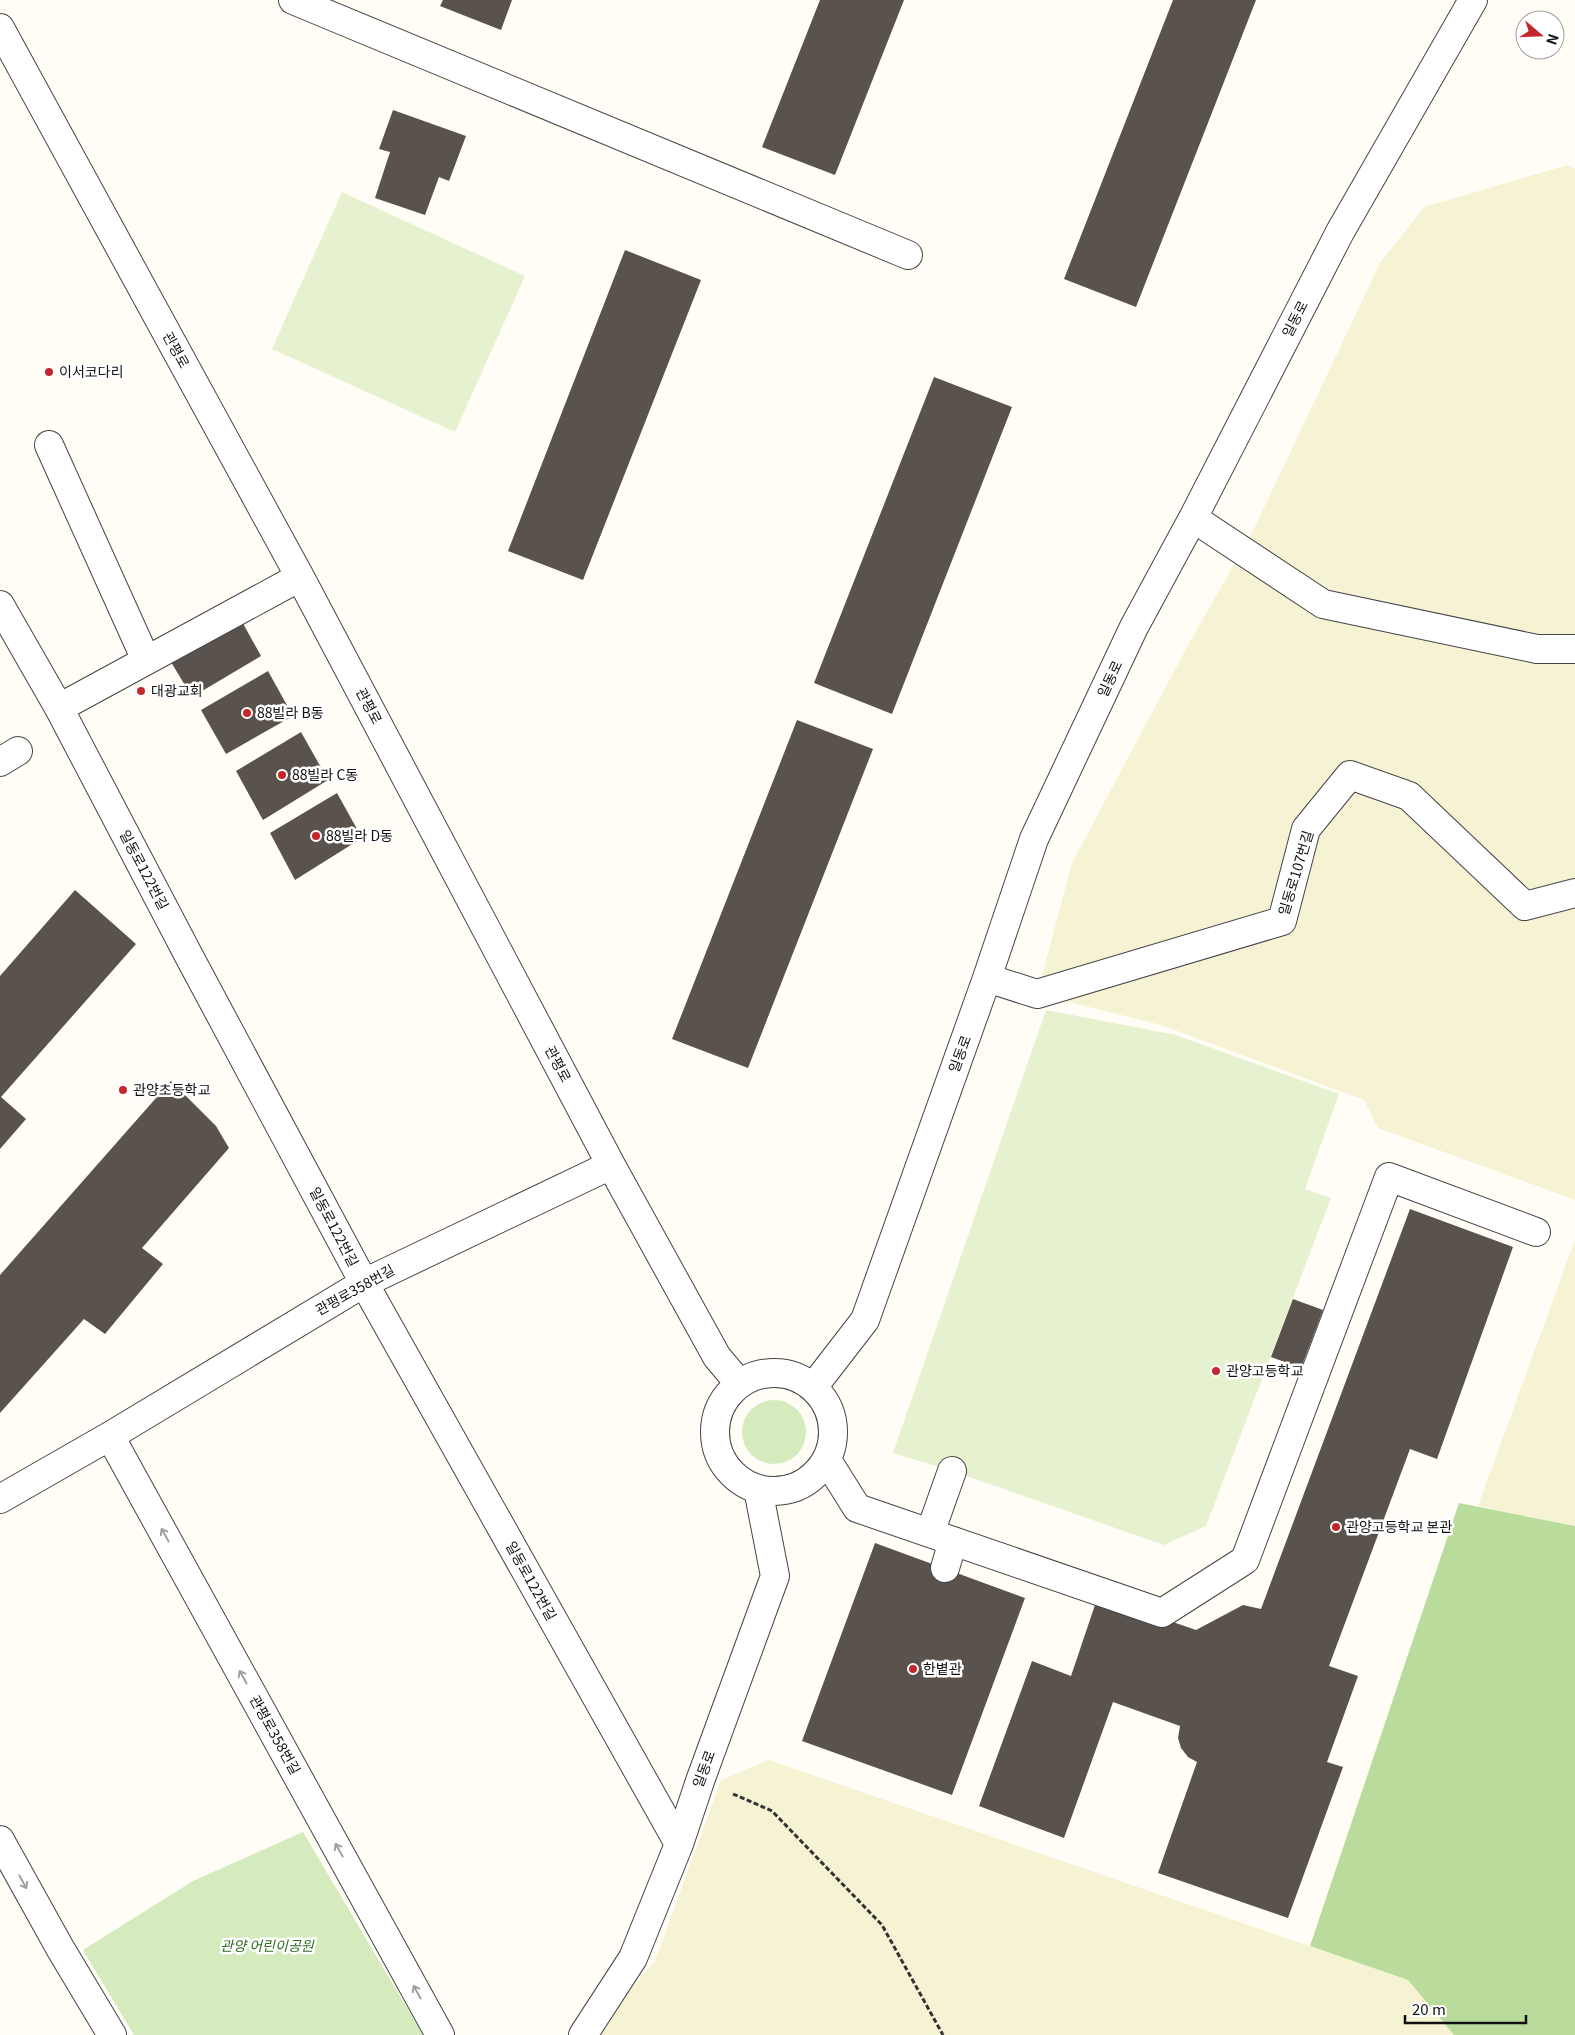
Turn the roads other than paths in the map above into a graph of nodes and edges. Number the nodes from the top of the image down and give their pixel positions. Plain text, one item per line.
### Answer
1 (293, 0) edge
2 (1473, 0) edge
3 (0, 28) edge
4 (908, 255) dead end
5 (49, 445) dead end
6 (1193, 518) junction
7 (300, 577) junction
8 (0, 605) edge
9 (1575, 649) edge
10 (146, 660) junction
11 (59, 708) junction
12 (1575, 894) edge
13 (988, 978) junction
14 (611, 1165) junction
15 (1536, 1232) dead end
16 (364, 1283) junction
17 (739, 1382) junction
18 (814, 1386) junction
19 (110, 1436) junction
20 (827, 1460) junction
21 (952, 1471) dead end
22 (758, 1490) junction
23 (0, 1499) edge
24 (942, 1537) junction
25 (945, 1568) dead end
26 (0, 1840) edge
27 (679, 1844) junction
28 (112, 2035) edge
29 (440, 2035) edge
30 (583, 2035) edge

1 - 4 street
2 - 6 street, 일동로
3 - 7 street, 관평로
5 - 10 street
6 - 9 street
6 - 13 street, 일동로
7 - 10 street
7 - 14 street, 관평로
8 - 11 street, 일동로122번길
10 - 11 street
11 - 16 street, 일동로122번길
12 - 13 street, 일동로107번길
13 - 18 street, 일동로
14 - 16 street, 관평로358번길
14 - 17 street, 관평로
15 - 24 street
16 - 19 street, 관평로358번길
16 - 27 street, 일동로122번길
17 - 18 street
17 - 22 street
18 - 20 street
19 - 23 street, 관평로358번길
29 -> 19 street, 관평로358번길
20 - 22 street
20 - 24 street
21 - 24 street
22 - 27 street, 일동로
24 - 25 street
26 -> 28 street
27 - 30 street, 일동로

